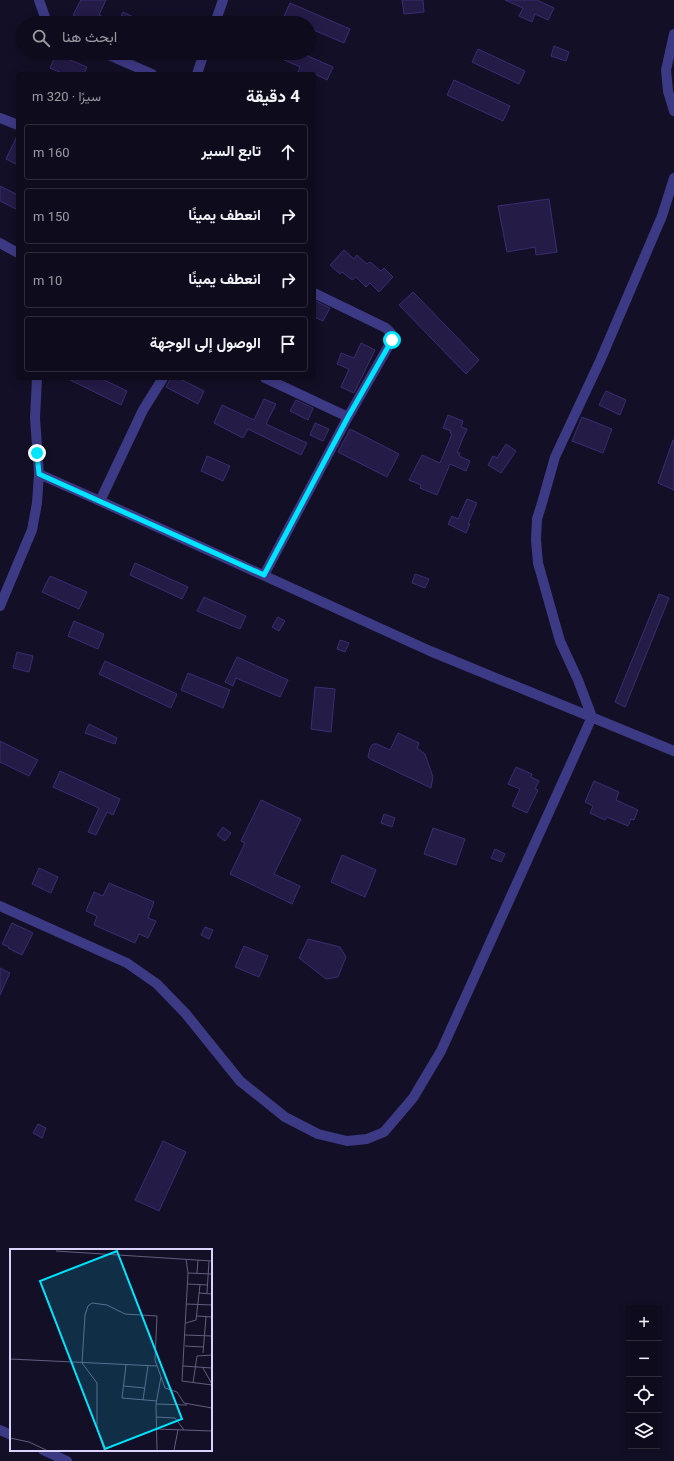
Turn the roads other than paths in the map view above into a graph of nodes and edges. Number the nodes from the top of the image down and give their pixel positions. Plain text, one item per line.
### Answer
1 (39, 0) edge
2 (223, 0) edge
3 (45, 16) edge
4 (217, 16) edge
5 (674, 34) edge
6 (120, 60) edge
7 (202, 60) edge
8 (147, 72) edge
9 (198, 72) edge
10 (674, 111) edge
11 (0, 118) edge
12 (16, 124) edge
13 (674, 178) edge
14 (0, 243) edge
15 (16, 252) edge
16 (316, 294) edge
17 (37, 380) edge
18 (39, 380) edge
19 (162, 380) edge
20 (269, 380) edge
21 (36, 389) junction
22 (348, 417) junction
23 (39, 474) junction
24 (100, 501) junction
25 (264, 575) junction
26 (0, 606) edge
27 (592, 717) junction
28 (674, 751) edge
29 (0, 906) edge
30 (0, 1430) edge
31 (10, 1435) edge
32 (45, 1451) edge
33 (67, 1461) edge

1 - 3 street
2 - 4 street
5 - 10 street
6 - 8 street
7 - 9 street
11 - 12 street
13 - 27 street
14 - 15 street
16 - 22 street
17 - 21 street
18 - 21 street
19 - 24 street
20 - 22 street
21 - 23 street
22 - 25 street
23 - 24 street
23 - 26 street
24 - 25 street
25 - 27 street
27 - 28 street
27 - 29 street
30 - 31 street
32 - 33 street

